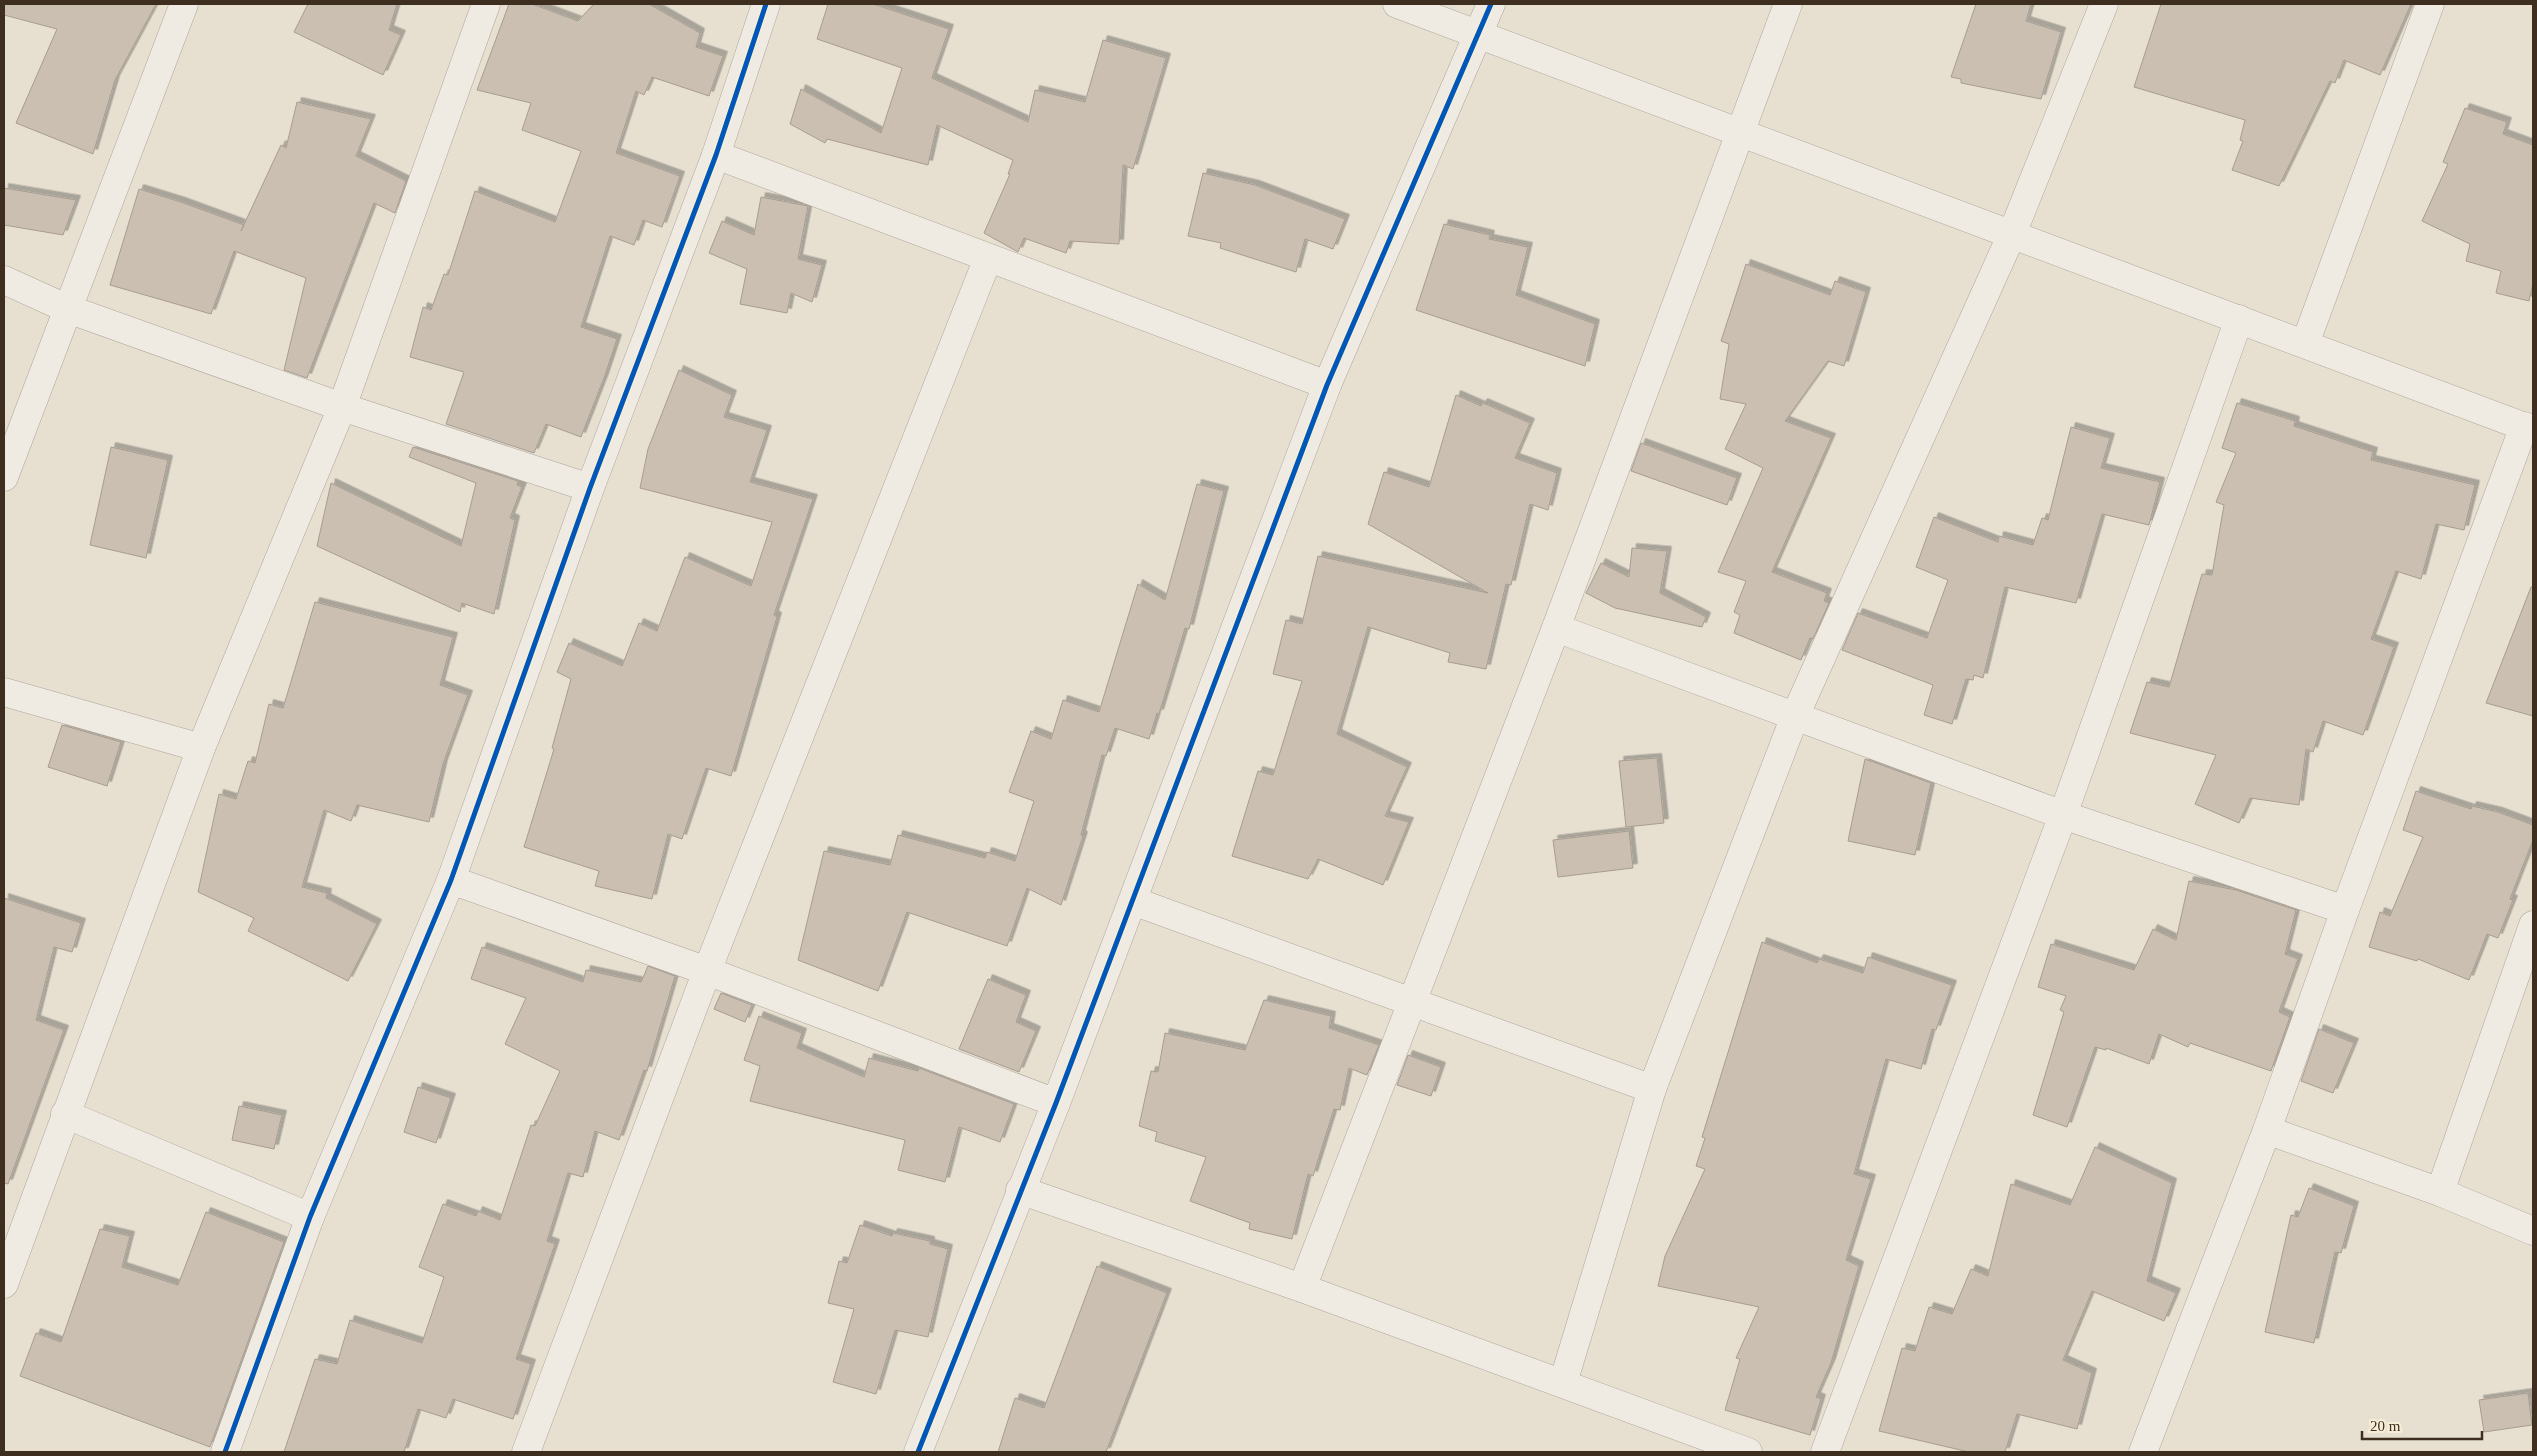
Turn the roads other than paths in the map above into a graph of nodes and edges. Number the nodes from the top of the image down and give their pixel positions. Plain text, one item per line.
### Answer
1 (184, 4) edge
2 (486, 4) edge
3 (766, 4) edge
4 (1398, 4) edge
5 (1491, 4) edge
6 (1788, 4) edge
7 (2104, 4) edge
8 (2430, 4) edge
9 (1478, 34) junction
10 (1740, 133) junction
11 (716, 155) junction
12 (2012, 234) junction
13 (988, 258) junction
14 (4, 280) edge
15 (68, 309) junction
16 (2239, 319) junction
17 (2305, 344) junction
18 (1327, 385) junction
19 (342, 407) junction
20 (2529, 428) edge
21 (4, 477) edge
22 (590, 488) junction
23 (1556, 628) junction
24 (4, 692) edge
25 (1795, 716) junction
26 (201, 748) junction
27 (2063, 815) junction
28 (450, 880) junction
29 (1133, 901) junction
30 (2344, 910) junction
31 (2533, 925) edge
32 (707, 971) junction
33 (1411, 1000) junction
34 (1652, 1089) junction
35 (1056, 1103) junction
36 (65, 1114) junction
37 (2267, 1130) junction
38 (1020, 1190) junction
39 (2440, 1192) junction
40 (310, 1217) junction
41 (2533, 1231) edge
42 (4, 1284) edge
43 (1302, 1288) junction
44 (1564, 1383) junction
45 (225, 1452) edge
46 (526, 1452) edge
47 (918, 1452) edge
48 (1748, 1452) edge
49 (1825, 1452) edge
50 (2143, 1452) edge

1 - 15 street
2 - 19 street
3 - 11 street
4 - 9 street
5 - 9 street
6 - 10 street
7 - 12 street
8 - 17 street
9 - 10 street
9 - 18 street
10 - 12 street
10 - 23 street
11 - 13 street
11 - 22 street
12 - 16 street
12 - 25 street
13 - 18 street
13 - 32 street
14 - 15 street
15 - 19 street
15 - 21 street
16 - 17 street
16 - 27 street
17 - 20 street
18 - 29 street
19 - 22 street
19 - 26 street
20 - 30 street
22 - 28 street
23 - 25 street
23 - 33 street
24 - 26 street
25 - 27 street
25 - 34 street
26 - 36 street
27 - 30 street
27 - 49 street
28 - 32 street
28 - 40 street
29 - 33 street
29 - 35 street
30 - 37 street
31 - 39 street
32 - 35 street
32 - 46 street
33 - 34 street
33 - 43 street
34 - 44 street
35 - 38 street
36 - 40 street
36 - 42 street
37 - 39 street
37 - 50 street
38 - 43 street
38 - 47 street
39 - 41 street
40 - 45 street
43 - 44 street
44 - 48 street

